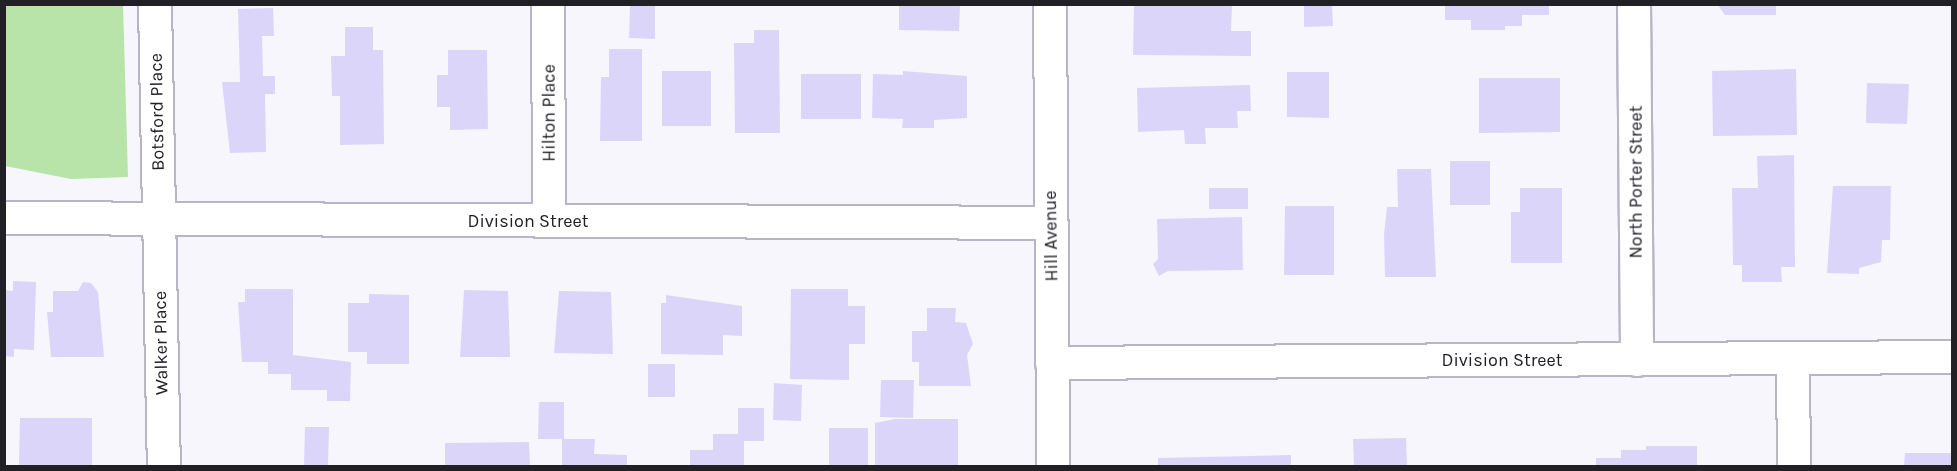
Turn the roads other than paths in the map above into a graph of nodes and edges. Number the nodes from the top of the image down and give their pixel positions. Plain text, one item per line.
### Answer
1 (155, 4) edge
2 (549, 4) edge
3 (1050, 4) edge
4 (1634, 4) edge
5 (4, 218) edge
6 (159, 219) junction
7 (549, 221) junction
8 (1051, 223) junction
9 (1953, 357) edge
10 (1793, 359) junction
11 (1637, 360) junction
12 (1052, 363) junction
13 (164, 466) edge
14 (1053, 466) edge
15 (1794, 466) edge

1 - 6 street, Botsford Place
2 - 7 street, Hilton Place
3 - 8 street, Hill Avenue
4 - 11 street, North Porter Street
5 - 6 street, Division Street
6 - 7 street, Division Street
6 - 13 street, Walker Place
7 - 8 street, Division Street
8 - 12 street, Hill Avenue
9 - 10 street, Division Street
10 - 11 street, Division Street
10 - 15 street
11 - 12 street, Division Street
12 - 14 street, Hill Avenue

